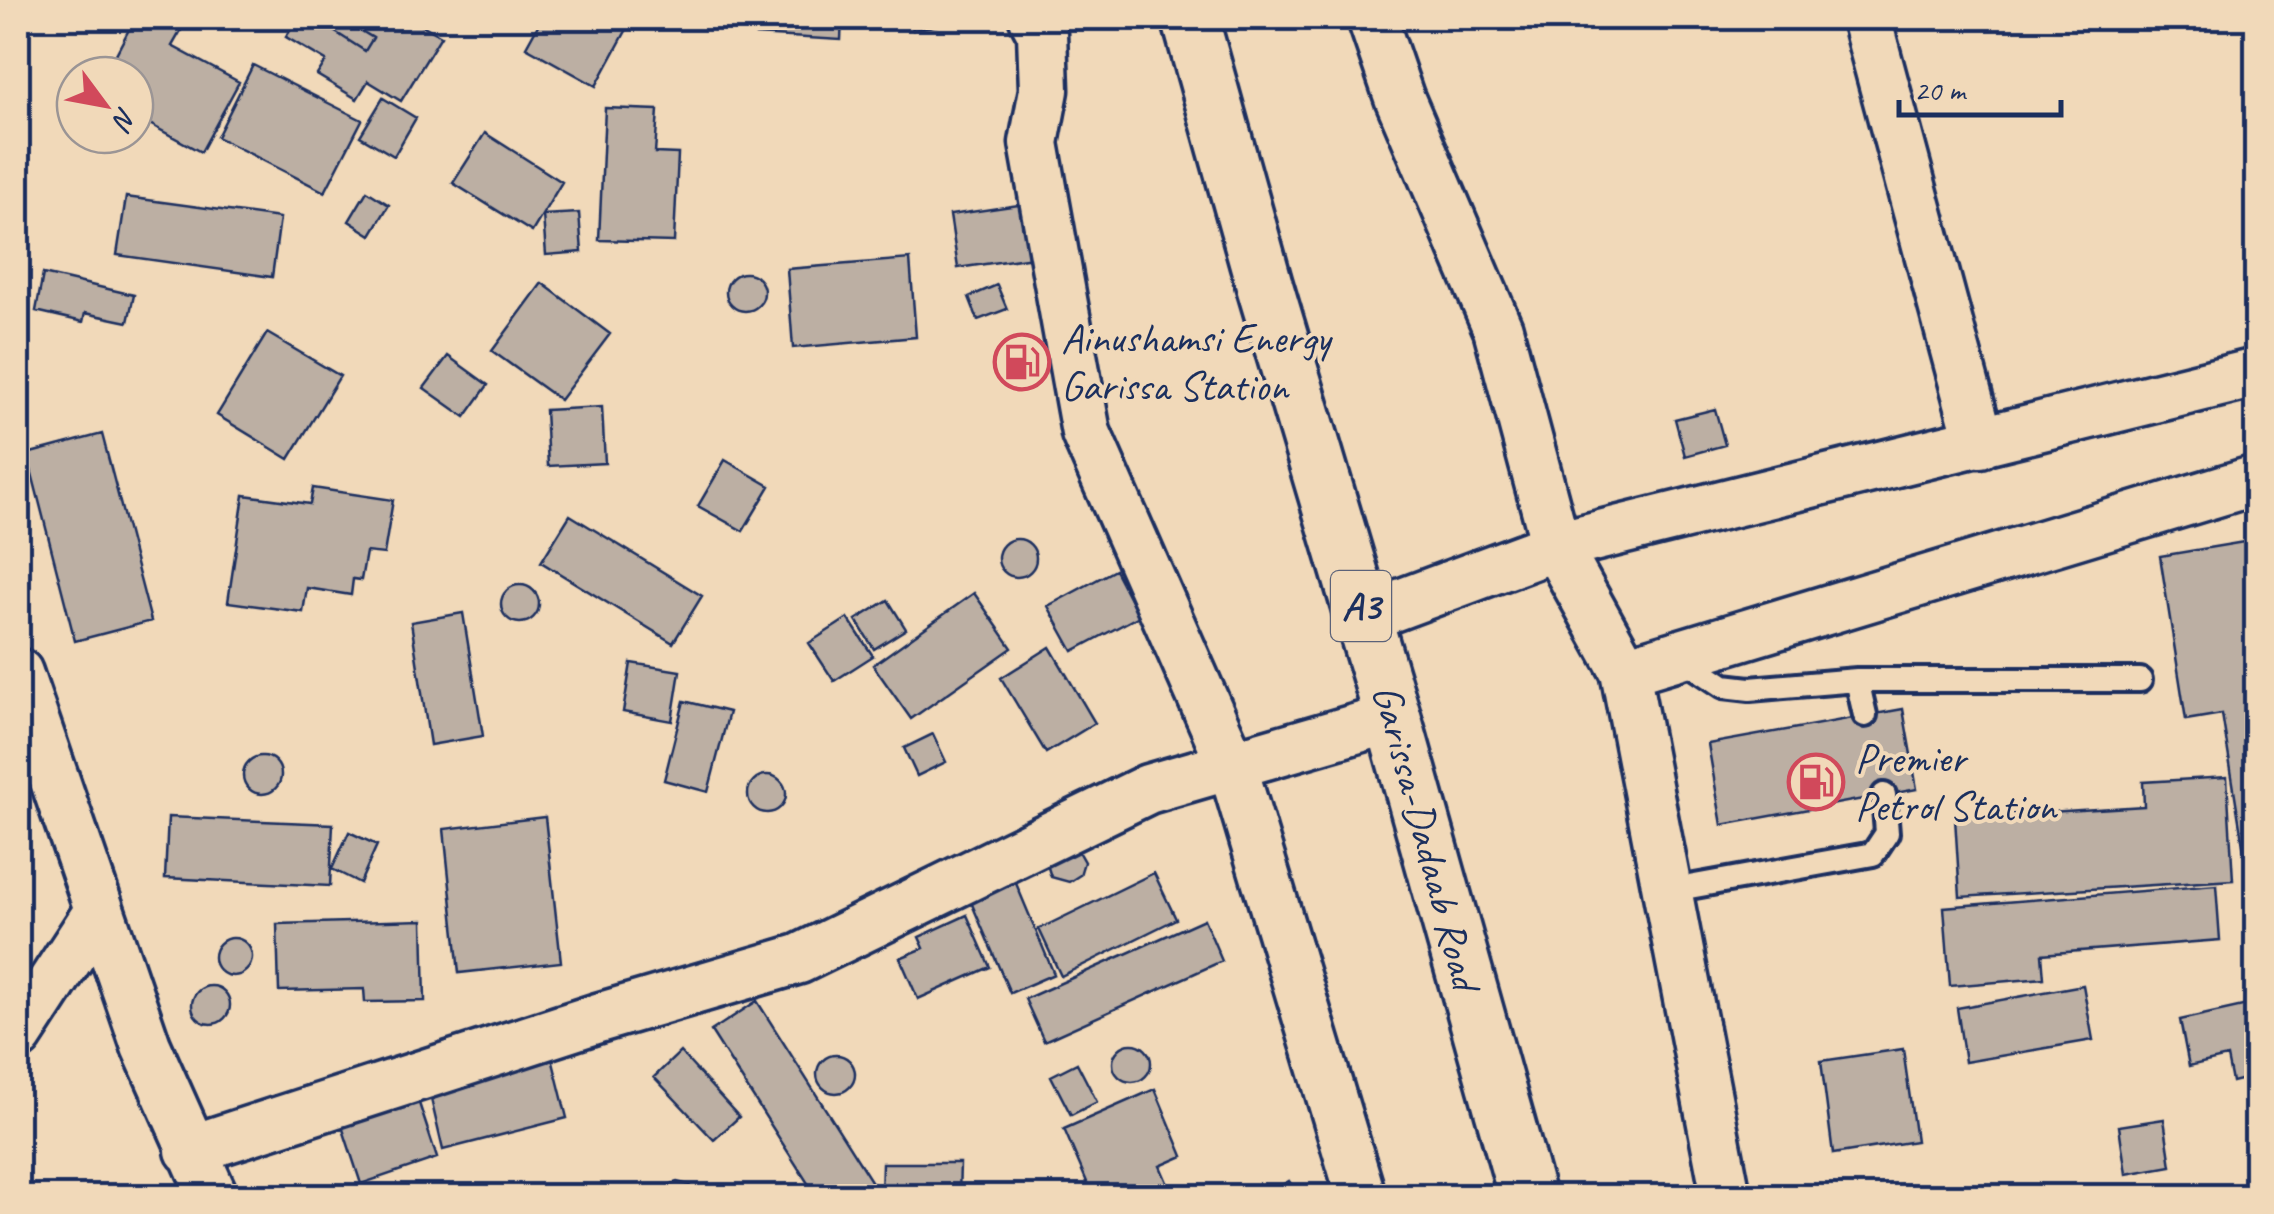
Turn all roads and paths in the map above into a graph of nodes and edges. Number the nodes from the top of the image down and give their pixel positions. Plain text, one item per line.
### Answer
1 (1034, 18) edge
2 (1190, 18) edge
3 (1372, 18) edge
4 (1866, 18) edge
5 (2256, 372) edge
6 (1980, 443) junction
7 (2256, 480) edge
8 (1556, 546) junction
9 (1364, 618) junction
10 (1677, 655) junction
11 (1625, 671) junction
12 (18, 674) edge
13 (1857, 680) junction
14 (2140, 680) dead end
15 (1865, 716) dead end
16 (1393, 718) junction
17 (1232, 765) junction
18 (1884, 795) dead end
19 (1668, 891) junction
20 (99, 911) junction
21 (18, 1035) edge
22 (190, 1150) junction
23 (213, 1196) edge
24 (1362, 1196) edge
25 (1527, 1196) edge
26 (1726, 1196) edge

1 - 17 street
2 - 9 highway, Garissa-Dadaab Road / A3
3 - 8 street
4 - 6 street
5 - 6 street
6 - 8 street
7 - 10 street
8 - 9 street
8 - 11 street
9 - 16 highway, Garissa-Dadaab Road / A3
10 - 11 street
10 - 13 lane
11 - 19 street
12 - 20 street
13 - 14 lane
13 - 15 lane
16 - 17 street
16 - 25 highway, Garissa-Dadaab Road / A3
17 - 22 street
17 - 24 street
18 - 19 lane
19 - 26 street
20 - 21 street
20 - 22 street
22 - 23 street

